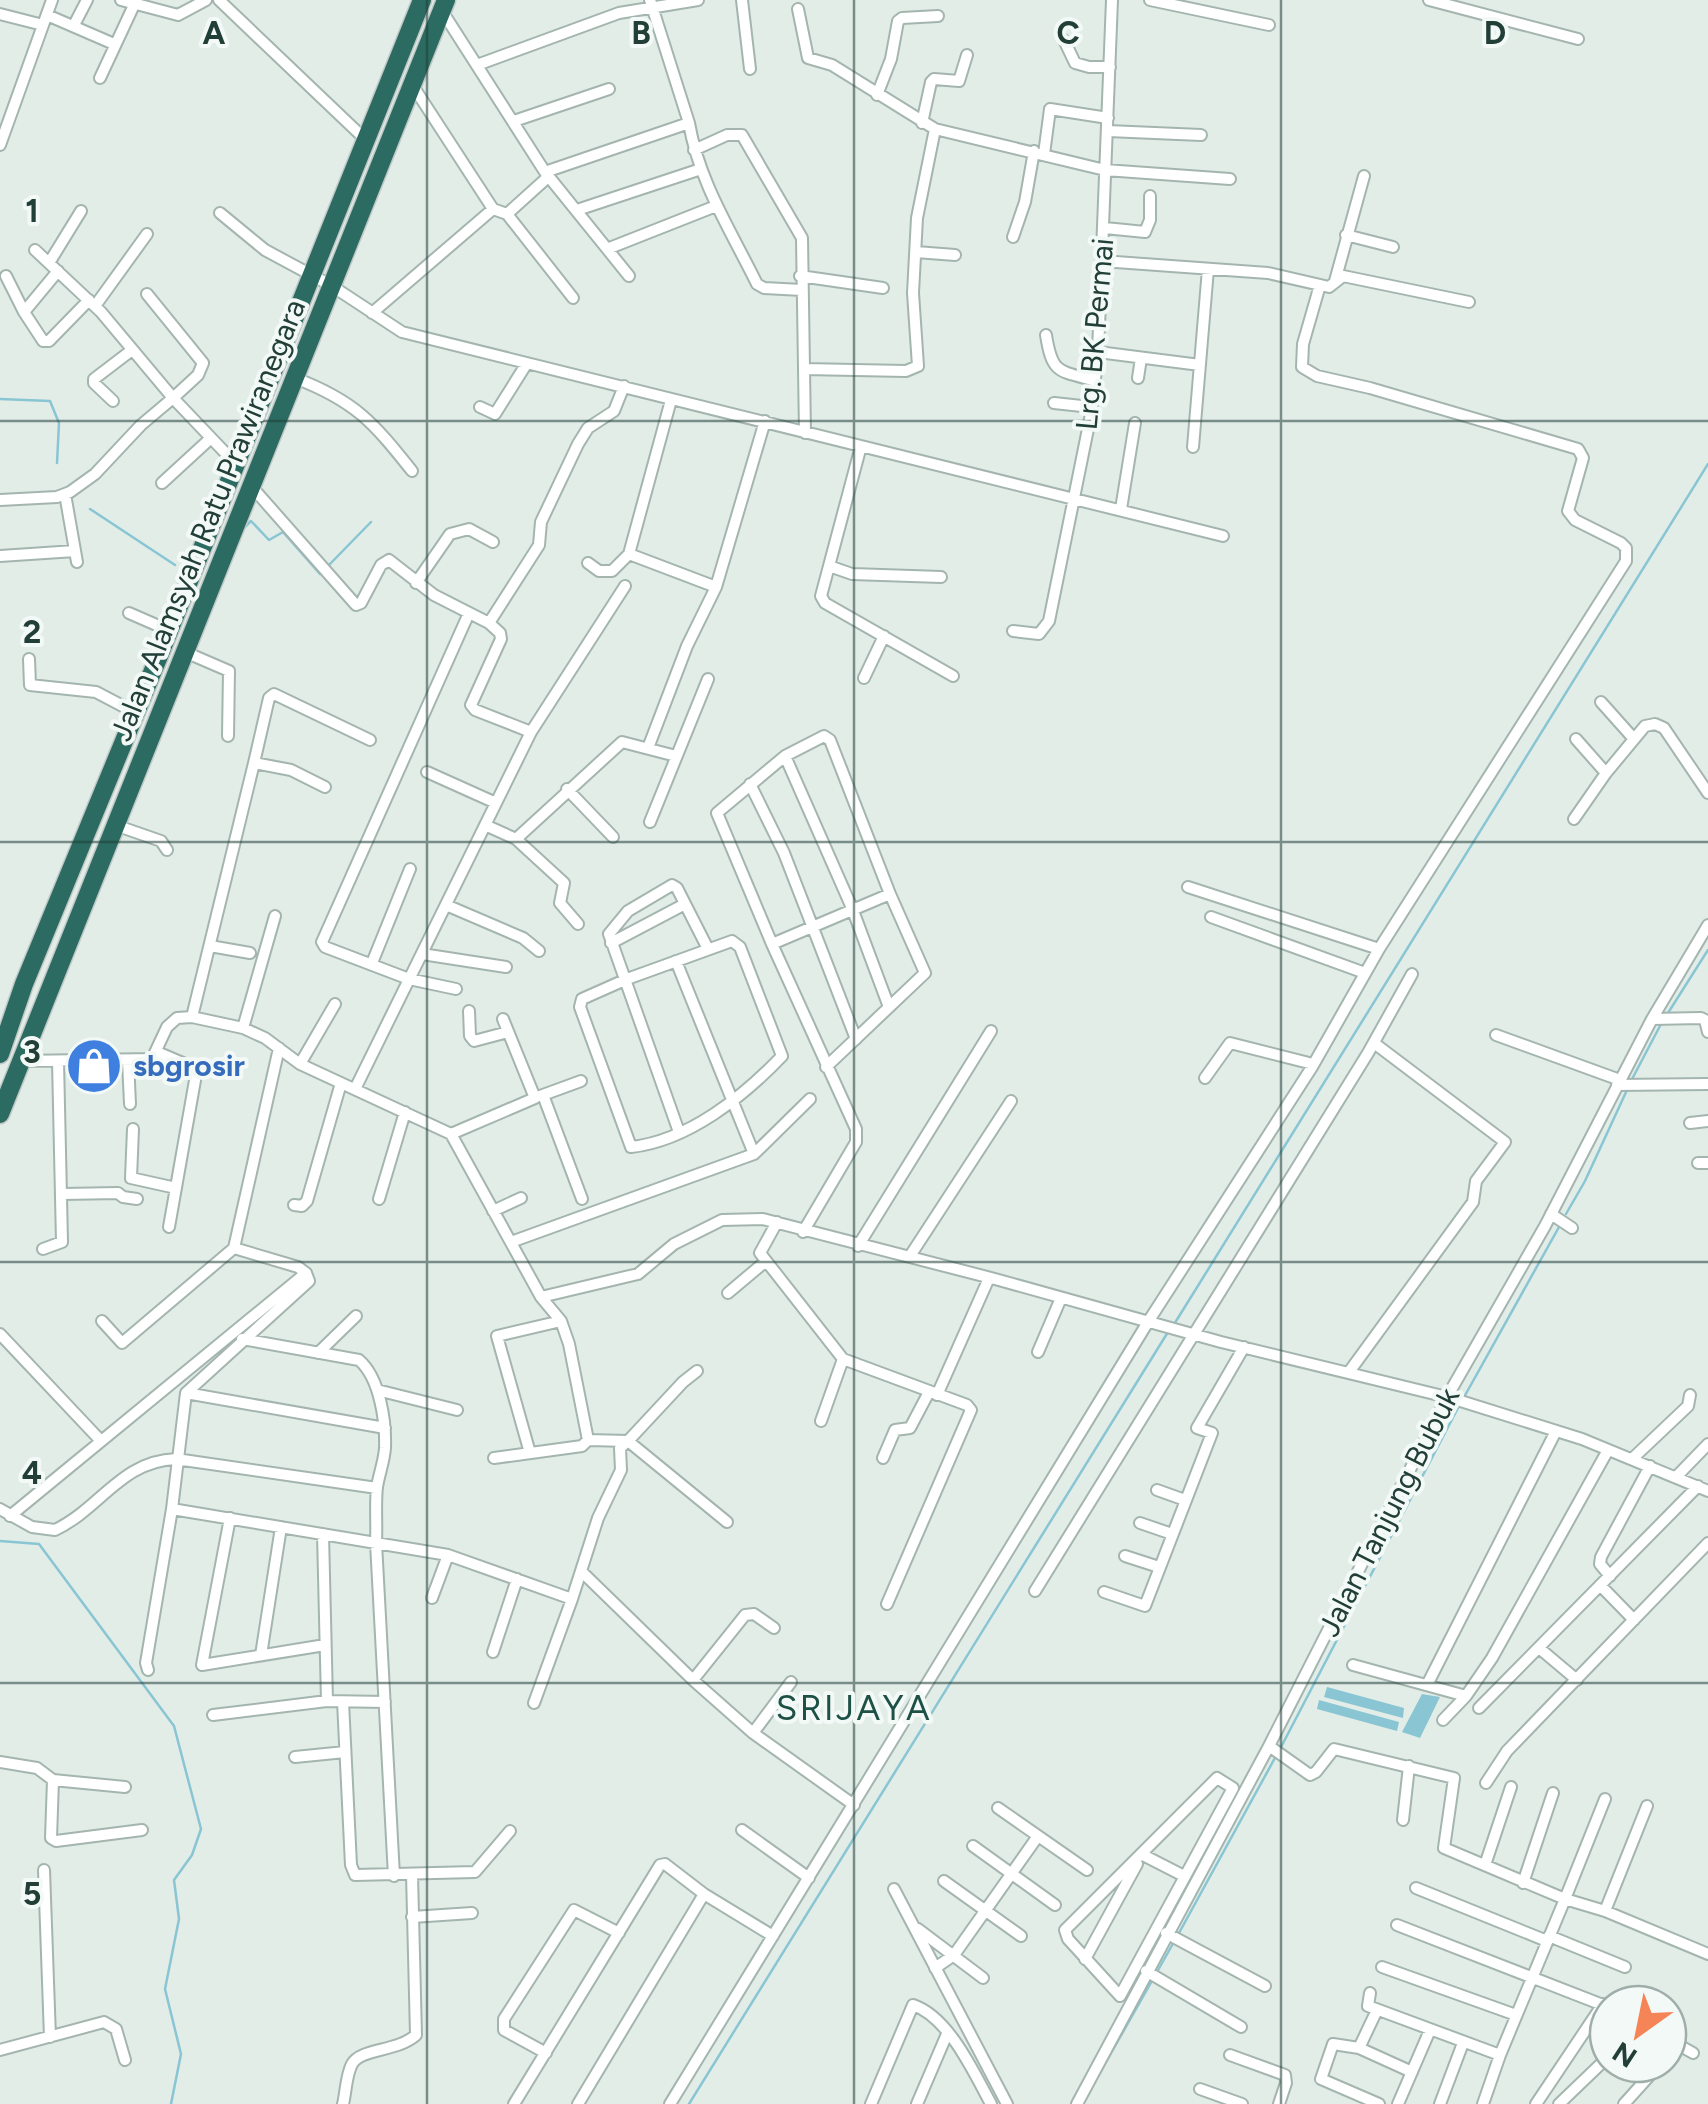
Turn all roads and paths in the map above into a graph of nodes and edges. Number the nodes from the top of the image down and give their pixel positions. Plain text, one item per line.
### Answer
1 (52, 0) edge
2 (87, 0) edge
3 (121, 0) edge
4 (206, 0) edge
5 (219, 0) edge
6 (422, 0) edge
7 (698, 0) edge
8 (742, 0) edge
9 (1112, 0) edge
10 (1150, 0) edge
11 (1430, 0) edge
12 (651, 4) edge
13 (134, 5) junction
14 (444, 5) edge
15 (798, 9) dead end
16 (0, 14) edge
17 (938, 16) dead end
18 (45, 20) junction
19 (74, 26) junction
20 (1269, 26) dead end
21 (1578, 39) dead end
22 (1064, 40) dead end
23 (114, 44) junction
24 (966, 55) dead end
25 (477, 65) junction
26 (1110, 67) junction
27 (750, 69) dead end
28 (100, 78) dead end
29 (413, 86) junction
30 (609, 89) dead end
31 (878, 95) junction
32 (1108, 118) junction
33 (514, 121) junction
34 (922, 122) junction
35 (689, 123) junction
36 (935, 129) junction
37 (1108, 131) junction
38 (1201, 136) dead end
39 (367, 141) junction
40 (0, 145) edge
41 (694, 150) junction
42 (1039, 152) junction
43 (701, 170) junction
44 (1105, 170) junction
45 (546, 175) junction
46 (1364, 176) dead end
47 (1230, 178) dead end
48 (1150, 196) dead end
49 (716, 206) junction
50 (493, 208) junction
51 (576, 210) junction
52 (82, 211) dead end
53 (220, 212) dead end
54 (507, 214) junction
55 (1105, 228) junction
56 (147, 234) dead end
57 (1346, 235) junction
58 (1013, 238) dead end
59 (1393, 247) dead end
60 (607, 249) junction
61 (34, 250) dead end
62 (916, 252) junction
63 (954, 255) dead end
64 (1102, 260) junction
65 (54, 267) junction
66 (1208, 269) junction
67 (311, 275) junction
68 (6, 276) dead end
69 (629, 276) dead end
70 (800, 276) junction
71 (1335, 282) junction
72 (1320, 285) junction
73 (332, 286) junction
74 (883, 288) dead end
75 (802, 290) junction
76 (147, 294) dead end
77 (573, 298) dead end
78 (1469, 302) dead end
79 (92, 303) junction
80 (24, 312) junction
81 (372, 314) junction
82 (1046, 336) dead end
83 (132, 350) junction
84 (1098, 352) junction
85 (1141, 358) junction
86 (526, 364) junction
87 (1200, 365) junction
88 (804, 368) junction
89 (296, 378) junction
90 (1138, 378) dead end
91 (1093, 380) junction
92 (624, 386) junction
93 (173, 398) junction
94 (671, 400) junction
95 (113, 401) dead end
96 (1054, 404) dead end
97 (480, 406) dead end
98 (1091, 408) junction
99 (764, 422) junction
100 (1135, 424) dead end
101 (805, 433) junction
102 (211, 438) junction
103 (860, 446) junction
104 (1193, 447) dead end
105 (235, 463) junction
106 (412, 471) dead end
107 (162, 483) dead end
108 (252, 488) junction
109 (72, 491) junction
110 (1075, 498) junction
111 (0, 500) edge
112 (1121, 509) junction
113 (1223, 536) dead end
114 (493, 542) dead end
115 (629, 554) junction
116 (0, 556) edge
117 (588, 564) dead end
118 (830, 566) junction
119 (941, 577) dead end
120 (416, 583) junction
121 (625, 586) dead end
122 (716, 587) junction
123 (469, 613) junction
124 (129, 614) dead end
125 (489, 623) junction
126 (168, 630) junction
127 (1014, 631) dead end
128 (884, 636) junction
129 (185, 652) junction
130 (29, 659) dead end
131 (953, 676) dead end
132 (864, 678) dead end
133 (708, 679) dead end
134 (1601, 702) dead end
135 (136, 712) junction
136 (531, 732) junction
137 (228, 736) dead end
138 (1576, 739) dead end
139 (1634, 739) junction
140 (370, 740) dead end
141 (648, 748) junction
142 (676, 756) junction
143 (784, 756) junction
144 (254, 762) junction
145 (427, 772) dead end
146 (1606, 773) junction
147 (750, 784) junction
148 (325, 787) dead end
149 (568, 789) junction
150 (1708, 793) edge
151 (496, 803) junction
152 (1574, 819) dead end
153 (650, 822) dead end
154 (115, 825) junction
155 (486, 825) junction
156 (613, 837) dead end
157 (516, 839) junction
158 (167, 850) dead end
159 (410, 868) dead end
160 (1188, 887) dead end
161 (890, 894) junction
162 (685, 904) junction
163 (446, 905) junction
164 (852, 908) junction
165 (275, 916) dead end
166 (1212, 917) dead end
167 (75, 923) junction
168 (578, 924) dead end
169 (812, 925) junction
170 (1708, 925) edge
171 (611, 944) junction
172 (772, 944) junction
173 (210, 946) junction
174 (708, 949) junction
175 (1380, 949) junction
176 (539, 951) dead end
177 (250, 954) dead end
178 (422, 954) junction
179 (676, 961) junction
180 (33, 962) junction
181 (372, 963) junction
182 (506, 966) dead end
183 (1365, 974) junction
184 (1412, 974) dead end
185 (626, 978) junction
186 (409, 979) junction
187 (456, 989) dead end
188 (0, 1004) edge
189 (334, 1004) dead end
190 (889, 1007) junction
191 (470, 1011) dead end
192 (192, 1017) junction
193 (1653, 1019) junction
194 (503, 1020) dead end
195 (243, 1028) junction
196 (991, 1031) dead end
197 (508, 1032) junction
198 (1708, 1032) edge
199 (1496, 1035) dead end
200 (856, 1039) junction
201 (1374, 1044) junction
202 (279, 1048) junction
203 (158, 1052) junction
204 (0, 1058) edge
205 (58, 1060) junction
206 (128, 1060) junction
207 (20, 1061) junction
208 (300, 1064) junction
209 (1314, 1064) junction
210 (826, 1066) junction
211 (1205, 1078) dead end
212 (581, 1081) dead end
213 (340, 1083) junction
214 (1621, 1084) junction
215 (1708, 1084) edge
216 (355, 1088) junction
217 (539, 1097) junction
218 (810, 1099) dead end
219 (1011, 1101) dead end
220 (732, 1103) junction
221 (130, 1104) dead end
222 (404, 1112) junction
223 (0, 1114) edge
224 (1708, 1121) edge
225 (1690, 1123) dead end
226 (133, 1129) dead end
227 (679, 1132) junction
228 (451, 1134) junction
229 (754, 1154) junction
230 (176, 1188) junction
231 (62, 1194) junction
232 (521, 1198) dead end
233 (137, 1199) dead end
234 (379, 1199) dead end
235 (582, 1199) dead end
236 (294, 1205) dead end
237 (494, 1211) junction
238 (1551, 1214) junction
239 (778, 1222) junction
240 (169, 1226) dead end
241 (1572, 1228) dead end
242 (804, 1232) junction
243 (511, 1242) junction
244 (858, 1246) junction
245 (234, 1248) junction
246 (43, 1249) dead end
247 (910, 1256) junction
248 (766, 1260) junction
249 (306, 1273) junction
250 (990, 1278) junction
251 (728, 1293) dead end
252 (541, 1297) junction
253 (1060, 1298) junction
254 (356, 1316) dead end
255 (102, 1321) dead end
256 (561, 1321) junction
257 (1152, 1323) junction
258 (1190, 1333) junction
259 (0, 1334) edge
260 (242, 1338) junction
261 (1244, 1347) junction
262 (318, 1352) junction
263 (1038, 1352) dead end
264 (843, 1359) junction
265 (696, 1372) dead end
266 (1349, 1372) junction
267 (376, 1390) junction
268 (186, 1393) junction
269 (933, 1393) junction
270 (1690, 1396) dead end
271 (1449, 1398) junction
272 (457, 1410) dead end
273 (821, 1421) dead end
274 (385, 1428) junction
275 (1556, 1431) junction
276 (588, 1440) junction
277 (628, 1440) junction
278 (101, 1441) junction
279 (1708, 1444) edge
280 (1608, 1450) junction
281 (530, 1454) junction
282 (176, 1458) junction
283 (494, 1458) dead end
284 (882, 1458) dead end
285 (1632, 1459) junction
286 (1650, 1466) junction
287 (1676, 1476) junction
288 (377, 1488) junction
289 (1703, 1488) edge
290 (1157, 1490) dead end
291 (1185, 1500) junction
292 (172, 1509) junction
293 (5, 1512) edge
294 (230, 1518) junction
295 (727, 1522) dead end
296 (1140, 1523) dead end
297 (281, 1527) junction
298 (323, 1534) junction
299 (1172, 1534) junction
300 (376, 1543) junction
301 (1708, 1543) edge
302 (448, 1555) junction
303 (1125, 1556) dead end
304 (1158, 1567) junction
305 (581, 1571) junction
306 (1610, 1576) junction
307 (517, 1580) junction
308 (1600, 1585) junction
309 (1035, 1591) dead end
310 (1104, 1592) dead end
311 (432, 1598) dead end
312 (572, 1599) junction
313 (887, 1604) dead end
314 (1634, 1620) junction
315 (774, 1628) dead end
316 (326, 1645) junction
317 (1539, 1648) junction
318 (492, 1652) dead end
319 (262, 1656) junction
320 (1353, 1665) dead end
321 (148, 1670) dead end
322 (693, 1680) junction
323 (1577, 1680) junction
324 (792, 1682) dead end
325 (1427, 1685) junction
326 (1466, 1696) junction
327 (327, 1701) junction
328 (343, 1702) junction
329 (385, 1702) junction
330 (534, 1703) dead end
331 (1479, 1708) dead end
332 (213, 1716) dead end
333 (1443, 1720) dead end
334 (753, 1733) junction
335 (345, 1752) junction
336 (1277, 1752) junction
337 (295, 1757) dead end
338 (0, 1762) edge
339 (1409, 1766) junction
340 (53, 1780) junction
341 (1239, 1783) junction
342 (1486, 1784) dead end
343 (124, 1787) dead end
344 (1510, 1787) dead end
345 (1552, 1793) dead end
346 (1605, 1799) dead end
347 (854, 1805) junction
348 (1646, 1806) dead end
349 (998, 1808) dead end
350 (1403, 1820) dead end
351 (142, 1830) dead end
352 (742, 1830) dead end
353 (510, 1831) dead end
354 (1038, 1836) junction
355 (973, 1846) dead end
356 (1142, 1854) junction
357 (1485, 1865) junction
358 (44, 1870) dead end
359 (1087, 1870) dead end
360 (1012, 1873) junction
361 (412, 1874) junction
362 (394, 1876) junction
363 (809, 1878) junction
364 (944, 1881) dead end
365 (1186, 1881) junction
366 (1523, 1883) junction
367 (1416, 1888) dead end
368 (894, 1889) dead end
369 (704, 1894) junction
370 (1565, 1899) junction
371 (1055, 1904) dead end
372 (986, 1910) junction
373 (1605, 1911) junction
374 (472, 1913) dead end
375 (412, 1917) junction
376 (1397, 1925) dead end
377 (913, 1926) junction
378 (619, 1933) junction
379 (773, 1936) junction
380 (1021, 1936) dead end
381 (1174, 1937) junction
382 (1548, 1939) junction
383 (954, 1954) junction
384 (1708, 1954) edge
385 (1085, 1958) junction
386 (1382, 1967) dead end
387 (1625, 1967) dead end
388 (935, 1968) junction
389 (1148, 1973) junction
390 (983, 1978) dead end
391 (1532, 1978) junction
392 (1264, 1986) dead end
393 (1370, 1993) dead end
394 (1588, 1999) edge
395 (1377, 2010) junction
396 (1516, 2015) junction
397 (1241, 2027) dead end
398 (1430, 2030) junction
399 (1588, 2030) edge
400 (948, 2034) junction
401 (50, 2037) junction
402 (1463, 2043) junction
403 (1359, 2048) junction
404 (0, 2050) edge
405 (1688, 2050) edge
406 (546, 2053) junction
407 (1693, 2053) dead end
408 (1230, 2055) dead end
409 (1500, 2056) junction
410 (125, 2060) dead end
411 (1412, 2072) junction
412 (1588, 2076) edge
413 (1642, 2084) edge
414 (1200, 2090) dead end
415 (343, 2104) edge
416 (514, 2104) edge
417 (578, 2104) edge
418 (670, 2104) edge
419 (871, 2104) edge
420 (917, 2104) edge
421 (991, 2104) edge
422 (1007, 2104) edge
423 (1077, 2104) edge
424 (1242, 2104) edge
425 (1279, 2104) edge
426 (1379, 2104) edge
427 (1398, 2104) edge
428 (1440, 2104) edge
429 (1483, 2104) edge
430 (1536, 2104) edge
431 (1559, 2104) edge
432 (1624, 2104) edge

1 - 18 street
2 - 19 street
3 - 13 street
4 - 13 street
5 - 39 street
6 - 39 highway, Jalan Alamsyah Ratu Prawiranegara
7 - 12 street
8 - 27 street
9 - 26 street, Lrg. BK Permai
10 - 20 street
11 - 21 street
12 - 25 street
12 - 35 street
13 - 23 street
14 - 25 street
14 - 29 highway, Jalan Alamsyah Ratu Prawiranegara
15 - 31 street
16 - 18 street
17 - 31 street
18 - 19 street
18 - 40 street
19 - 23 street
22 - 26 street
23 - 28 street
24 - 34 street
25 - 33 street
26 - 32 street, Lrg. BK Permai
29 - 50 street
29 - 73 highway, Jalan Alamsyah Ratu Prawiranegara
30 - 33 street
31 - 34 street
32 - 37 street, Lrg. BK Permai
32 - 42 street
33 - 45 street
34 - 36 street
35 - 41 street
35 - 45 street
36 - 42 street
36 - 62 street
37 - 38 street
37 - 44 street, Lrg. BK Permai
39 - 67 highway, Jalan Alamsyah Ratu Prawiranegara
41 - 43 street
41 - 70 street
42 - 44 street
42 - 58 street
43 - 49 street
43 - 51 street
44 - 47 street
44 - 55 street, Lrg. BK Permai
45 - 51 street
45 - 54 street
46 - 57 street
48 - 55 street
49 - 60 street
49 - 75 street
50 - 54 street
50 - 81 street
51 - 60 street
52 - 65 street
53 - 67 street
54 - 77 street
55 - 64 street, Lrg. BK Permai
56 - 79 street
57 - 59 street
57 - 71 street
60 - 69 street
61 - 65 street
62 - 63 street
62 - 88 street
64 - 66 street
64 - 84 street, Lrg. BK Permai
65 - 79 street
65 - 80 street
66 - 72 street
66 - 87 street
67 - 73 street
67 - 105 highway, Jalan Alamsyah Ratu Prawiranegara
68 - 80 street
70 - 74 street
70 - 75 street
71 - 72 street
71 - 78 street
72 - 175 street
73 - 81 street
73 - 89 highway, Jalan Alamsyah Ratu Prawiranegara
75 - 88 street
76 - 93 street
79 - 80 street
79 - 83 street
81 - 86 street
82 - 91 street
83 - 93 street
83 - 95 street
84 - 85 street
84 - 91 street, Lrg. BK Permai
85 - 87 street
85 - 90 street
86 - 92 street
86 - 97 street
87 - 104 street
88 - 101 street
89 - 106 street
89 - 108 highway, Jalan Alamsyah Ratu Prawiranegara
91 - 98 street, Lrg. BK Permai
92 - 94 street
92 - 125 street
93 - 102 street
93 - 109 street
94 - 99 street
94 - 115 street
96 - 98 street
98 - 110 street, Lrg. BK Permai
99 - 101 street
99 - 122 street
100 - 112 street
101 - 103 street
102 - 105 street
102 - 107 street
103 - 110 street
103 - 118 street
105 - 126 highway, Jalan Alamsyah Ratu Prawiranegara
108 - 120 street
108 - 129 highway, Jalan Alamsyah Ratu Prawiranegara
109 - 111 street
109 - 116 street
110 - 112 street
110 - 127 street, Lrg. BK Permai
112 - 113 street
114 - 120 street
115 - 117 street
115 - 122 street
118 - 119 street
118 - 128 street
120 - 123 street
121 - 136 street
122 - 141 street
123 - 125 street
123 - 181 street
124 - 126 street
125 - 136 street
126 - 135 highway, Jalan Alamsyah Ratu Prawiranegara
128 - 131 street
128 - 132 street
129 - 137 street
129 - 154 highway, Jalan Alamsyah Ratu Prawiranegara
130 - 135 street
133 - 142 street
134 - 139 street
135 - 180 highway, Jalan Alamsyah Ratu Prawiranegara
136 - 151 street
138 - 146 street
139 - 146 street
139 - 150 street
140 - 144 street
141 - 142 street
141 - 149 street
142 - 153 street
143 - 147 street
143 - 161 street
143 - 164 street
144 - 148 street
144 - 173 street
145 - 151 street
146 - 152 street
147 - 169 street
147 - 172 street
149 - 156 street
149 - 157 street
151 - 155 street
154 - 158 street
154 - 167 highway, Jalan Alamsyah Ratu Prawiranegara
155 - 157 street
155 - 163 street
157 - 168 street
159 - 181 street
160 - 175 street
161 - 164 street
161 - 190 street
162 - 171 street
162 - 171 street
162 - 174 street
163 - 176 street
163 - 178 street
164 - 169 street
164 - 190 street
165 - 195 street
166 - 183 street
167 - 204 highway
167 - 207 highway, Jalan Alamsyah Ratu Prawiranegara
169 - 172 street
169 - 200 street
170 - 193 street, Jalan Tanjung Bubuk
171 - 185 street
172 - 210 street
173 - 177 street
173 - 192 street
174 - 179 street
174 - 220 street
175 - 183 street
178 - 182 street
178 - 186 street
179 - 185 street
179 - 220 street
180 - 188 highway
180 - 204 highway, Jalan Alamsyah Ratu Prawiranegara
181 - 186 street
183 - 209 street
184 - 201 street
185 - 227 street
185 - 227 street
186 - 187 street
186 - 216 street
189 - 208 street
190 - 200 street
191 - 197 street
192 - 195 street
192 - 203 street
193 - 198 street
193 - 214 street, Jalan Tanjung Bubuk
194 - 197 street
195 - 202 street
196 - 244 street
197 - 217 street
199 - 214 street
200 - 210 street
201 - 258 street
201 - 266 street
202 - 208 street
202 - 245 street
203 - 206 street
203 - 230 street
204 - 207 highway
205 - 206 street
205 - 207 street
205 - 231 street
206 - 221 street
207 - 223 highway, Jalan Alamsyah Ratu Prawiranegara
208 - 213 street
209 - 211 street
209 - 257 street
210 - 242 street
212 - 217 street
213 - 216 street
213 - 236 street
214 - 215 street
214 - 238 street, Jalan Tanjung Bubuk
216 - 222 street
217 - 228 street
217 - 235 street
218 - 229 street
219 - 247 street
220 - 227 street
220 - 229 street
222 - 228 street
222 - 234 street
224 - 225 street
226 - 230 street
228 - 237 street
229 - 243 street
230 - 240 street
231 - 233 street
231 - 246 street
232 - 237 street
237 - 243 street
238 - 241 street
238 - 271 street, Jalan Tanjung Bubuk
239 - 242 street
239 - 248 street
239 - 252 street
242 - 244 street
243 - 252 street
244 - 247 street
245 - 249 street
245 - 255 street
247 - 250 street
248 - 251 street
248 - 264 street
249 - 260 street
249 - 278 street
250 - 253 street
250 - 269 street
252 - 256 street
253 - 257 street
253 - 263 street
254 - 262 street
256 - 276 street
256 - 281 street
257 - 258 street
257 - 347 street
258 - 261 street
258 - 309 street
259 - 278 street
260 - 262 street
260 - 268 street
261 - 266 street
261 - 291 street
262 - 267 street
264 - 269 street
264 - 273 street
265 - 277 street
266 - 271 street
267 - 272 street
267 - 274 street
268 - 274 street
268 - 282 street
269 - 284 street
269 - 313 street
270 - 285 street
271 - 275 street
271 - 336 street, Jalan Tanjung Bubuk
274 - 288 street
275 - 280 street
275 - 325 street
276 - 277 street
276 - 281 street
277 - 295 street
277 - 305 street
278 - 293 street
279 - 287 street
280 - 285 street
280 - 326 street
281 - 283 street
282 - 288 street
282 - 292 street
282 - 293 street
285 - 286 street
286 - 287 street
286 - 306 street
287 - 289 street
288 - 300 street
289 - 306 street
290 - 291 street
291 - 299 street
292 - 294 street
292 - 321 street
294 - 297 street
294 - 319 street
296 - 299 street
297 - 298 street
297 - 319 street
298 - 300 street
298 - 316 street
299 - 304 street
300 - 302 street
300 - 329 street
301 - 314 street
302 - 307 street
302 - 311 street
303 - 304 street
304 - 310 street
305 - 312 street
305 - 322 street
306 - 308 street
307 - 312 street
307 - 318 street
308 - 314 street
308 - 317 street
312 - 330 street
314 - 323 street
315 - 322 street
316 - 319 street
316 - 327 street
317 - 323 street
317 - 331 street
320 - 325 street
322 - 334 street
323 - 342 street
324 - 334 street
325 - 326 street
326 - 333 street
327 - 328 street
327 - 332 street
328 - 329 street
328 - 335 street
329 - 362 street
334 - 347 street
335 - 337 street
335 - 362 street
336 - 339 street
336 - 341 street, Jalan Tanjung Bubuk
338 - 340 street
339 - 350 street
339 - 357 street
340 - 343 street
340 - 351 street
341 - 356 street
341 - 365 street, Jalan Tanjung Bubuk
344 - 357 street
345 - 366 street
346 - 370 street
347 - 363 street
348 - 373 street
349 - 354 street
352 - 363 street
353 - 361 street
354 - 359 street
354 - 360 street
355 - 360 street
356 - 365 street
356 - 385 street
356 - 385 street
357 - 366 street
358 - 401 street
360 - 371 street
360 - 372 street
361 - 362 street
361 - 375 street
363 - 379 street
364 - 372 street
365 - 381 street, Jalan Tanjung Bubuk
365 - 385 street
366 - 370 street
367 - 382 street
368 - 377 street
369 - 378 street
369 - 379 street
369 - 417 street
370 - 373 street
370 - 382 street
372 - 380 street
372 - 383 street
373 - 384 street
374 - 375 street
375 - 415 street
376 - 391 street
377 - 383 street
377 - 388 street
378 - 406 street
378 - 406 street
379 - 418 street
381 - 389 street, Jalan Tanjung Bubuk
381 - 392 street
382 - 387 street
382 - 391 street
383 - 388 street
383 - 390 street
386 - 396 street
388 - 422 street
389 - 397 street
389 - 423 street, Jalan Tanjung Bubuk
391 - 394 street
391 - 396 street
393 - 395 street
395 - 398 street
395 - 403 street
396 - 409 street
398 - 402 street
398 - 411 street
399 - 430 street
400 - 419 street
400 - 420 street
400 - 421 street
401 - 404 street
401 - 410 street
402 - 409 street
402 - 428 street
403 - 411 street
403 - 426 street
405 - 407 street
406 - 416 street
408 - 425 street
409 - 429 street
411 - 427 street
412 - 431 street
413 - 432 street
414 - 424 street

